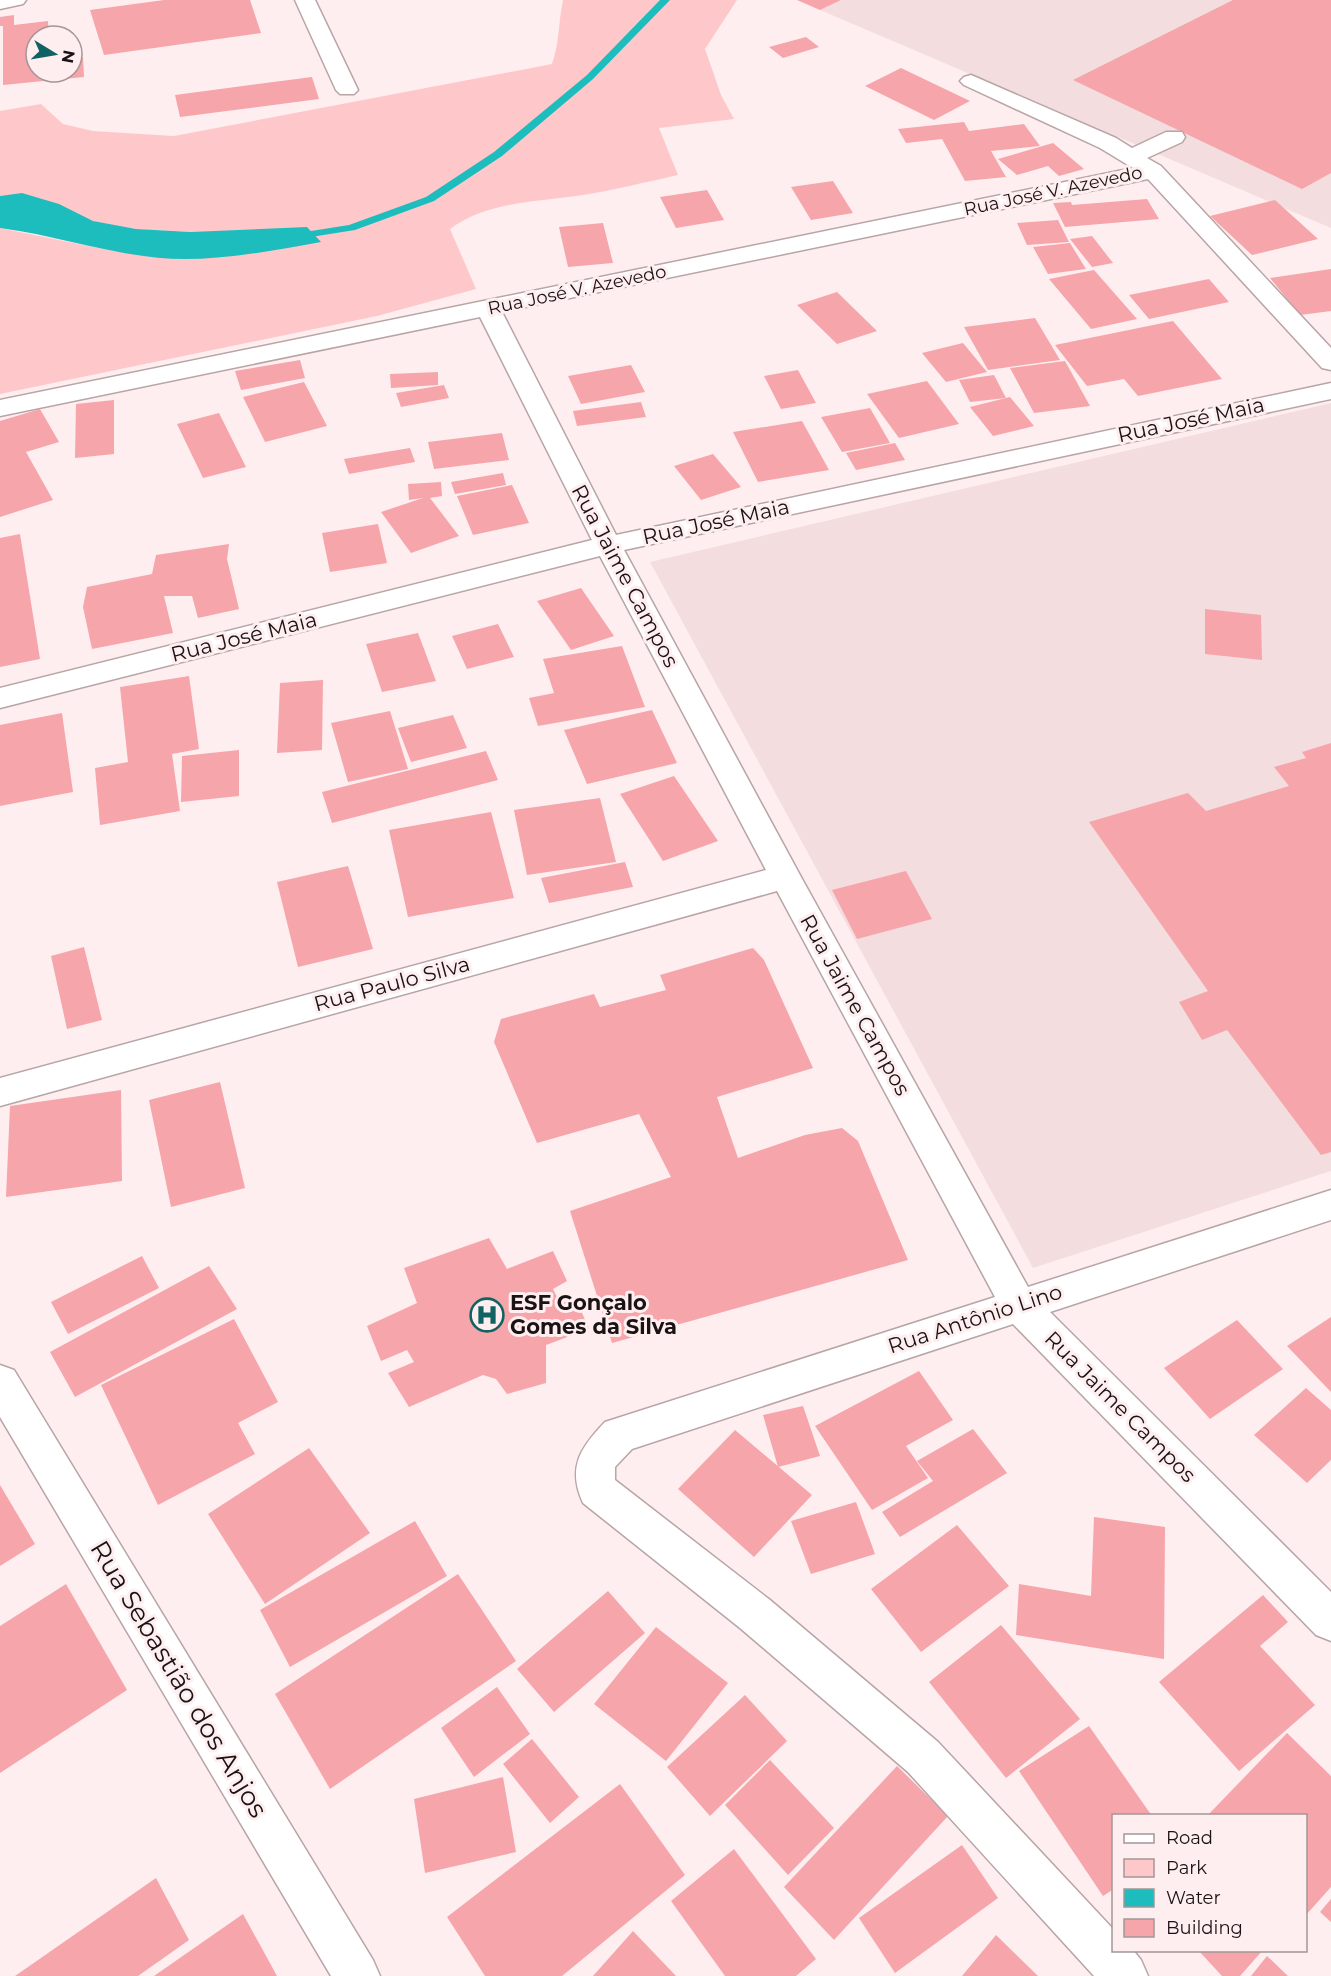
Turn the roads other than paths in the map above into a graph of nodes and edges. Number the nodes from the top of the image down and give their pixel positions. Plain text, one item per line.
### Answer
1 (16, 0) edge
2 (305, 0) edge
3 (0, 3) edge
4 (971, 81) dead end
5 (347, 90) dead end
6 (1174, 137) dead end
7 (1133, 156) junction
8 (1153, 171) junction
9 (488, 309) junction
10 (1331, 363) edge
11 (1331, 391) edge
12 (0, 408) edge
13 (608, 545) junction
14 (0, 698) edge
15 (785, 878) junction
16 (0, 1092) edge
17 (1331, 1205) edge
18 (1018, 1304) junction
19 (0, 1382) edge
20 (1331, 1621) edge
21 (357, 1976) edge
22 (1125, 1976) edge

1 - 3 street
2 - 5 street
4 - 7 street
6 - 7 street
7 - 8 street
8 - 9 street, Rua José V. Azevedo
8 - 10 street
9 - 12 street, Rua José V. Azevedo
9 - 13 street, Rua Jaime Campos
11 - 13 street, Rua José Maia
13 - 14 street, Rua José Maia
13 - 15 street, Rua Jaime Campos
15 - 16 street, Rua Paulo Silva
15 - 18 street, Rua Jaime Campos
17 - 18 street, Rua Antônio Lino
18 - 20 street, Rua Jaime Campos
18 - 22 street, Rua Antônio Lino
19 - 21 street, Rua Sebastião dos Anjos

